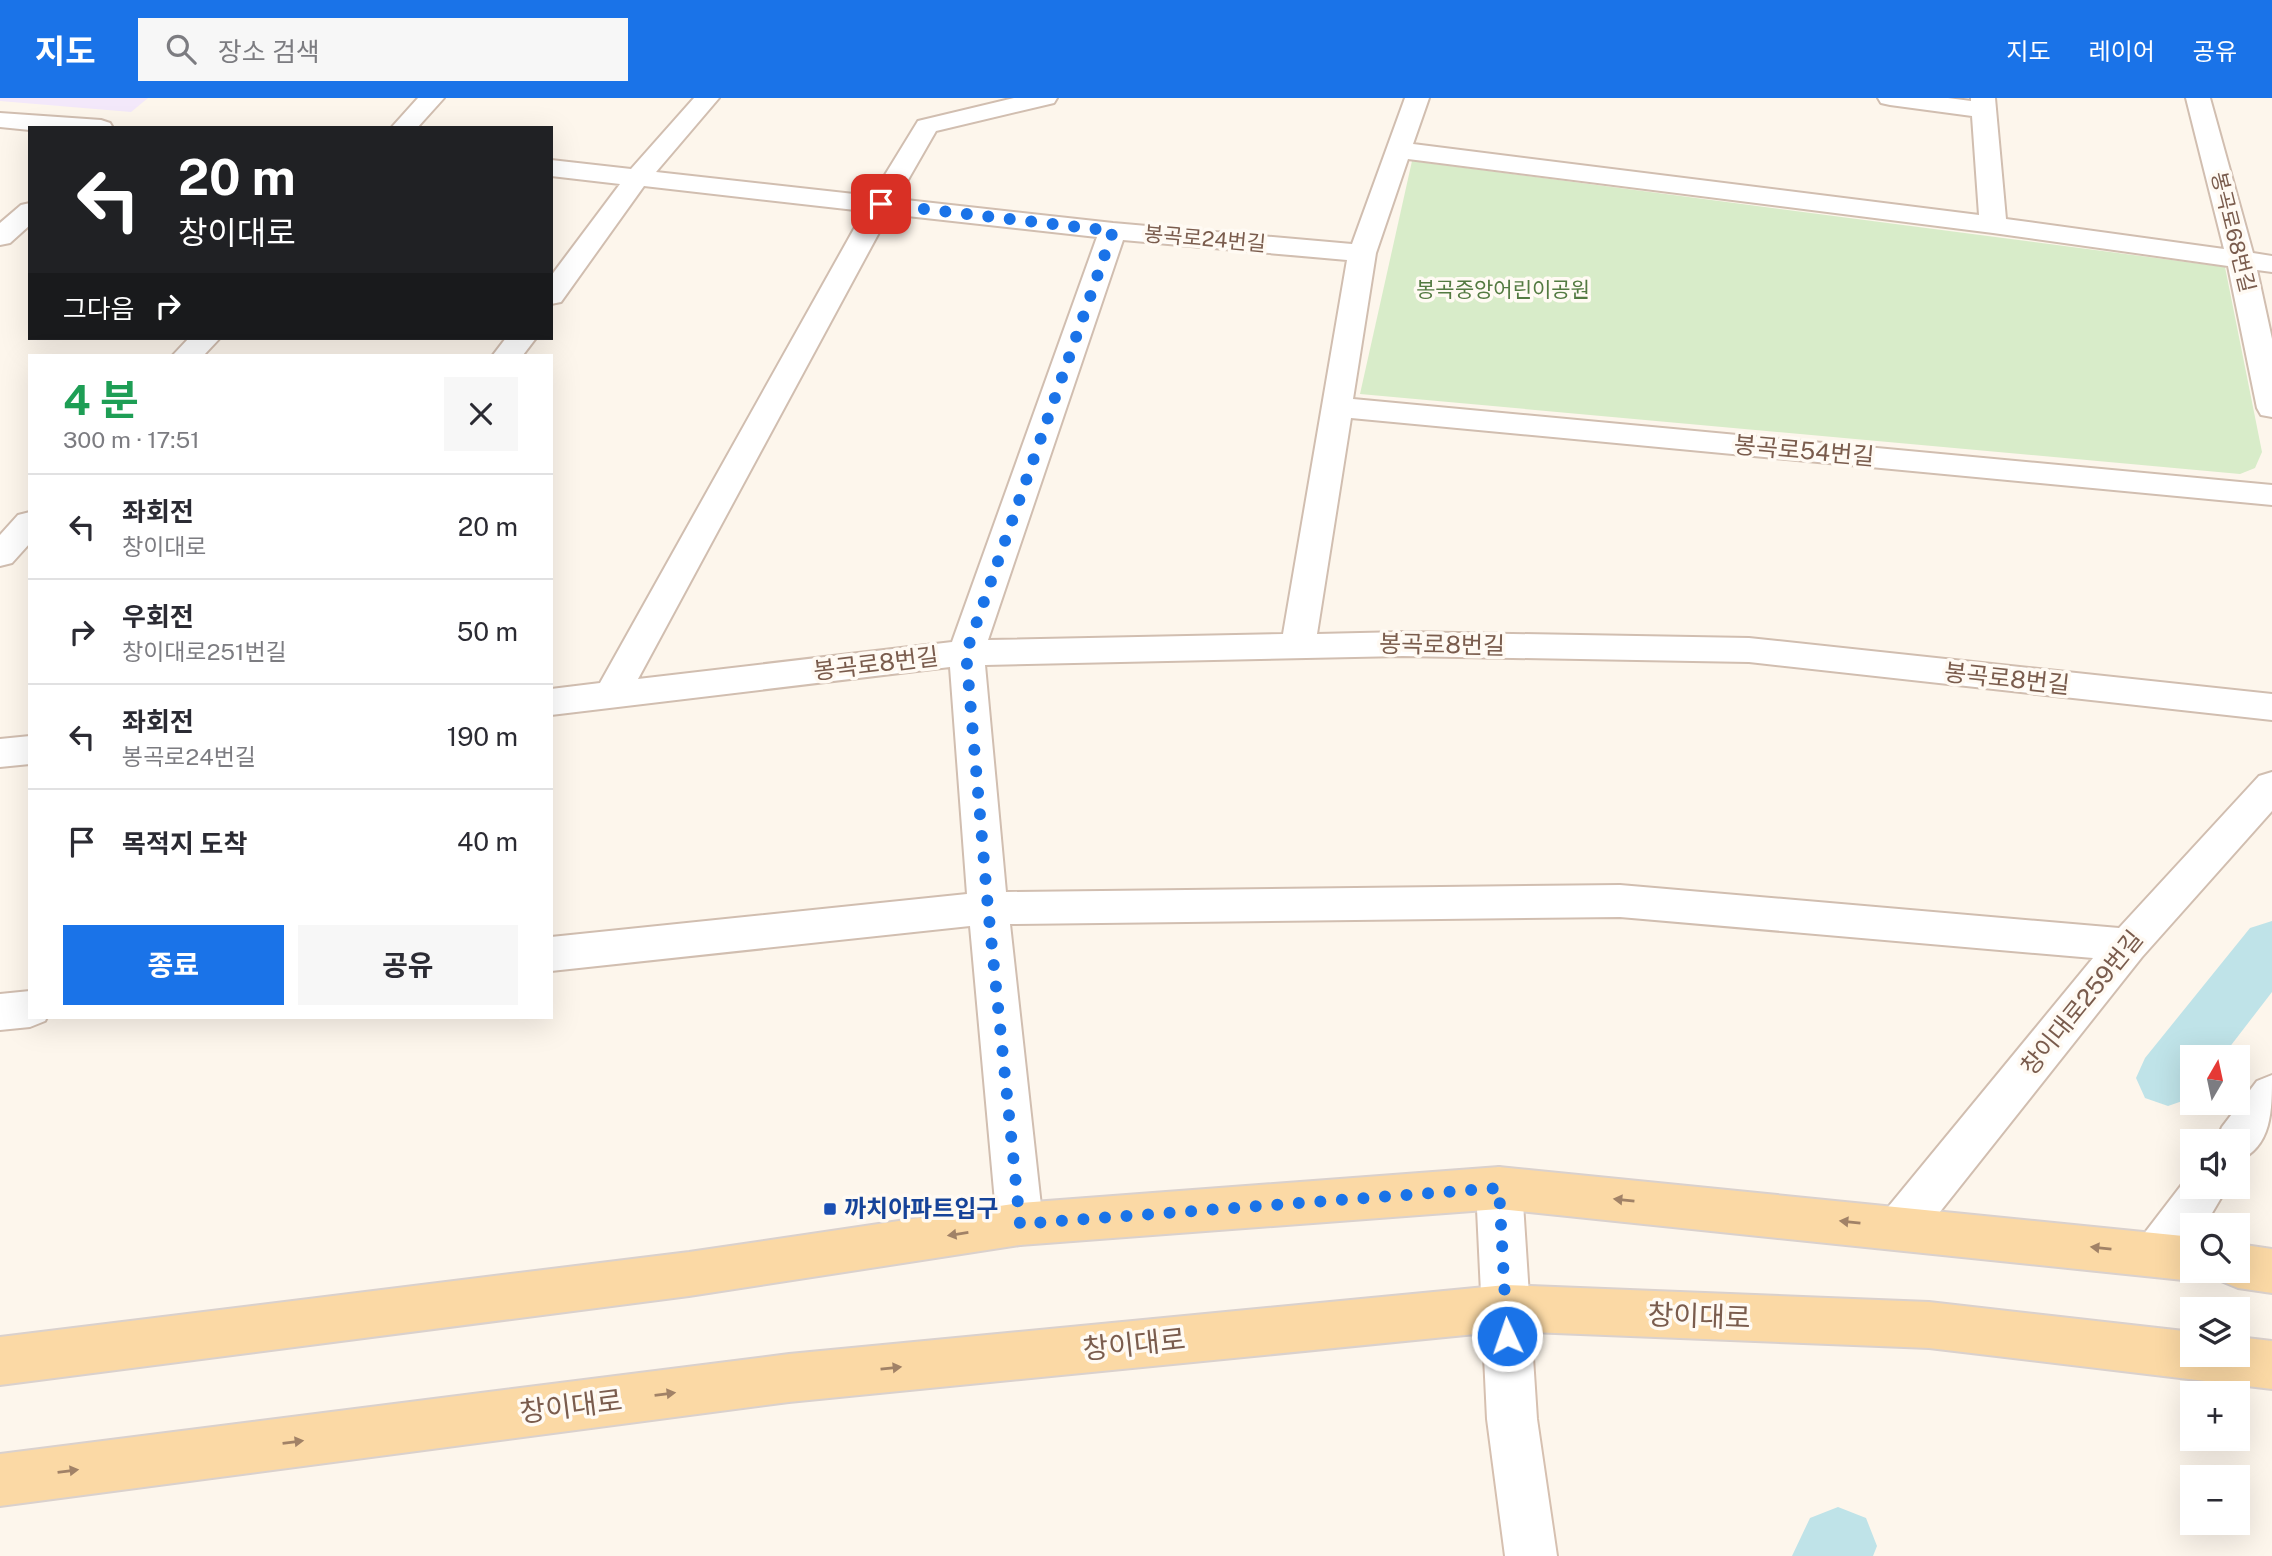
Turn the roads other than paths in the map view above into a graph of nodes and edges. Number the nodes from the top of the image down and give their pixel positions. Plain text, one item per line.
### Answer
1 (432, 98) edge
2 (707, 98) edge
3 (1045, 98) edge
4 (1417, 98) edge
5 (1890, 98) edge
6 (2198, 98) edge
7 (1984, 104) edge
8 (0, 120) edge
9 (76, 126) edge
10 (405, 126) edge
11 (1398, 149) junction
12 (553, 168) edge
13 (638, 177) junction
14 (881, 204) junction
15 (28, 213) edge
16 (1993, 225) junction
17 (1113, 231) junction
18 (0, 237) edge
19 (1362, 253) junction
20 (2241, 260) junction
21 (2272, 264) edge
22 (553, 293) edge
23 (203, 340) edge
24 (519, 340) edge
25 (189, 354) edge
26 (509, 354) edge
27 (1336, 407) junction
28 (2272, 408) edge
29 (2272, 495) edge
30 (28, 525) edge
31 (0, 555) edge
32 (1298, 646) junction
33 (966, 653) junction
34 (611, 696) junction
35 (553, 702) edge
36 (2272, 707) edge
37 (28, 750) edge
38 (0, 752) edge
39 (2272, 786) edge
40 (988, 908) junction
41 (2128, 945) junction
42 (553, 954) edge
43 (28, 1009) edge
44 (0, 1012) edge
45 (2272, 1094) edge
46 (2247, 1129) edge
47 (1499, 1188) junction
48 (2200, 1199) edge
49 (1020, 1224) junction
50 (1900, 1227) junction
51 (2175, 1257) edge
52 (2250, 1268) edge
53 (2272, 1271) edge
54 (1506, 1308) junction
55 (0, 1361) edge
56 (2272, 1365) edge
57 (0, 1480) edge
58 (1531, 1556) edge

1 - 10 street
2 - 13 street
3 - 14 street
4 - 11 street
5 - 7 street
6 - 20 street, 봉곡로68번길
7 - 16 street
8 - 9 street
11 - 16 street
11 - 19 street
12 - 13 street, 봉곡로24번길
13 - 14 street, 봉곡로24번길
13 - 22 street
14 - 17 street, 봉곡로24번길
14 - 34 street
15 - 18 street
16 - 20 street
17 - 19 street, 봉곡로24번길
17 - 33 street
19 - 27 street
20 - 21 street
20 - 28 street, 봉곡로68번길
23 - 25 street
24 - 26 street
27 - 29 street, 봉곡로54번길
27 - 32 street
30 - 31 street
32 - 33 street, 봉곡로8번길
32 - 36 street, 봉곡로8번길
33 - 34 street, 봉곡로8번길
33 - 40 street
34 - 35 street, 봉곡로8번길
37 - 38 street
39 - 41 street, 창이대로259번길
40 - 41 street
40 - 42 street
40 - 49 street
41 - 50 street, 창이대로259번길
43 - 44 street
45 - 46 street
47 - 49 main road
50 -> 47 main road
47 - 54 street
48 - 51 street
49 -> 55 main road
51 -> 50 main road
52 - 53 main road
54 - 56 main road, 창이대로
57 -> 54 main road, 창이대로
54 - 58 street

